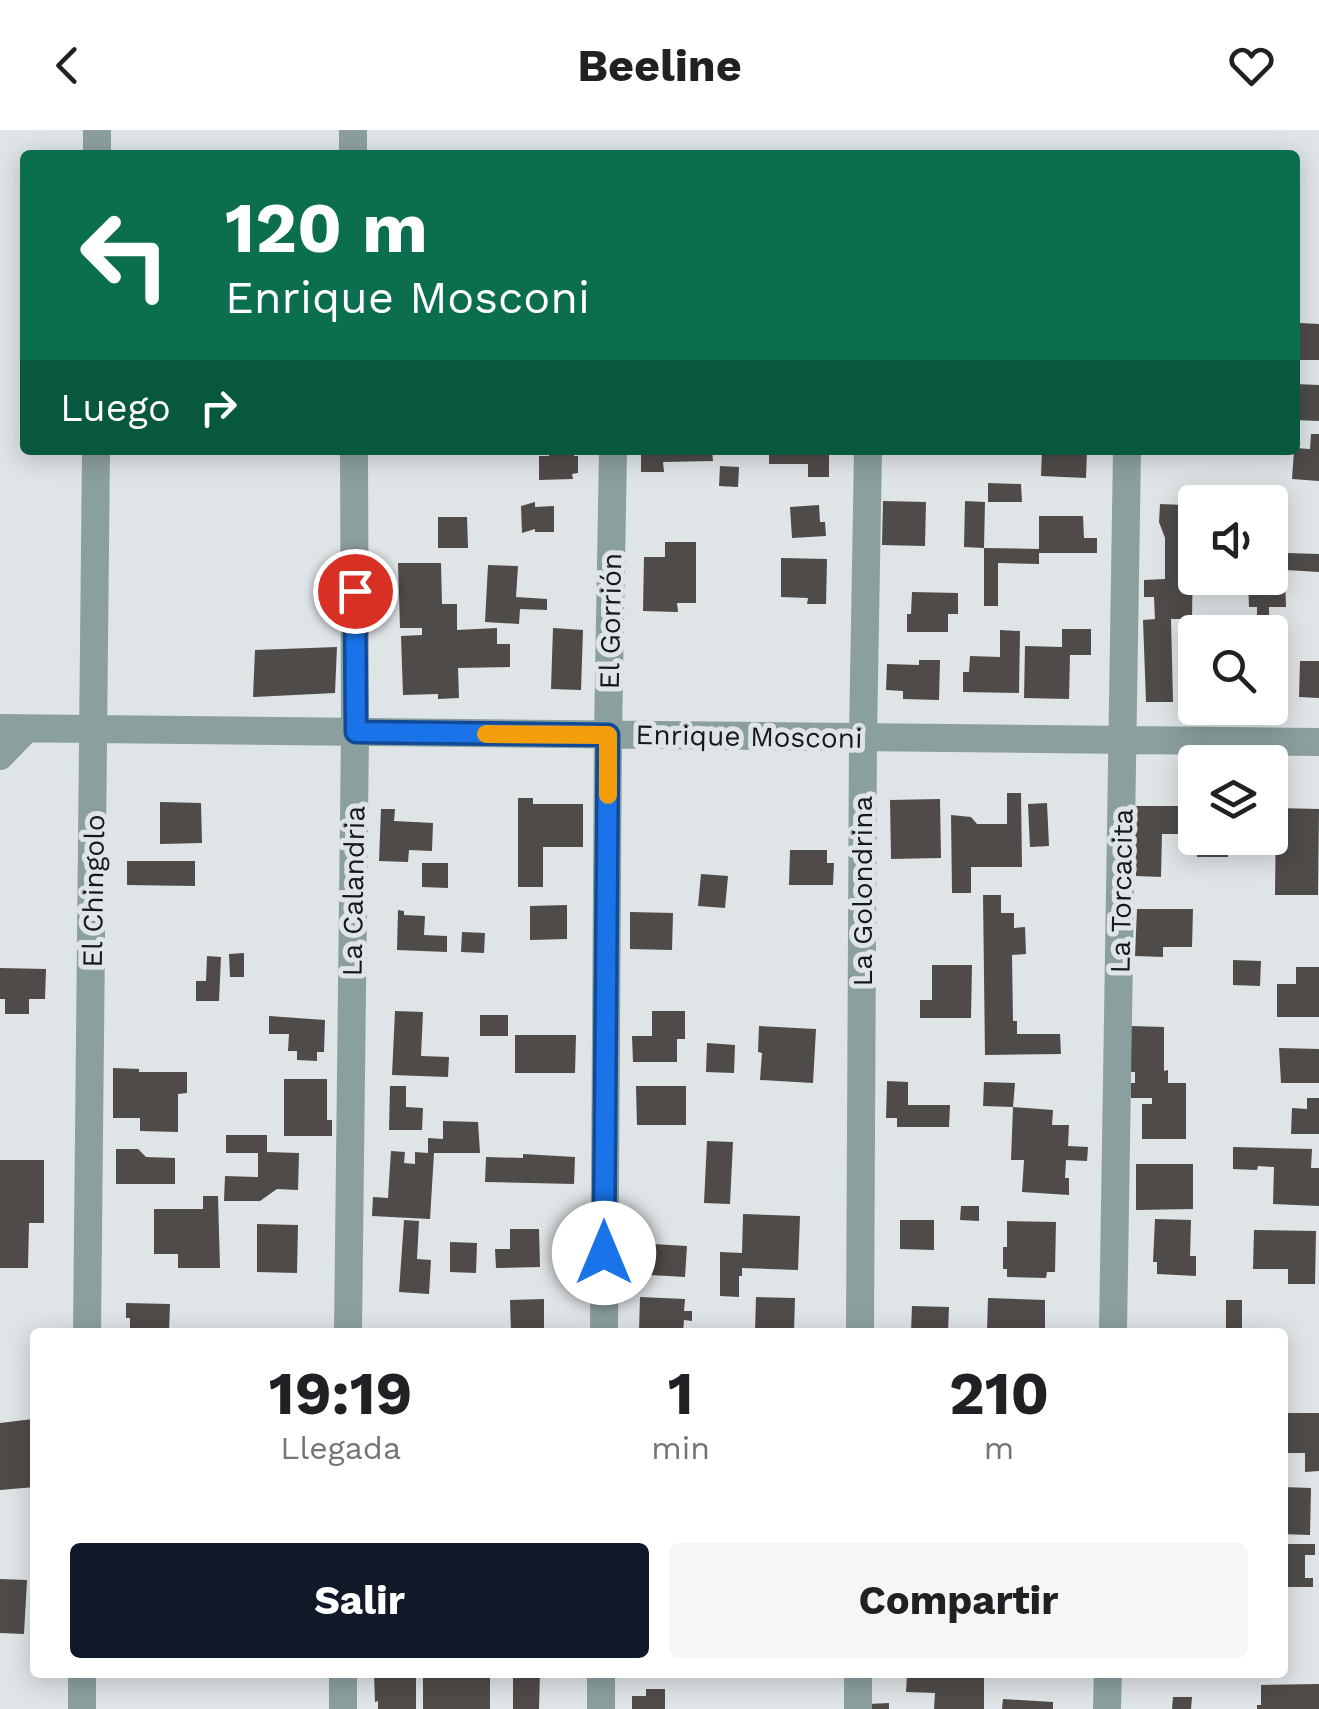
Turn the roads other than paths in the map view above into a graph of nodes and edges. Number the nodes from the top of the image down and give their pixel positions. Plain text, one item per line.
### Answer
1 (96, 455) edge
2 (354, 455) edge
3 (613, 455) edge
4 (868, 455) edge
5 (1127, 455) edge
6 (13, 729) edge
7 (95, 730) junction
8 (356, 732) junction
9 (608, 735) junction
10 (863, 738) junction
11 (1123, 740) junction
12 (1319, 742) edge
13 (0, 756) edge
14 (87, 1328) edge
15 (348, 1328) edge
16 (604, 1328) edge
17 (860, 1328) edge
18 (1113, 1328) edge
19 (82, 1678) edge
20 (343, 1678) edge
21 (601, 1678) edge
22 (858, 1678) edge
23 (1108, 1678) edge
24 (82, 1709) edge
25 (343, 1709) edge
26 (601, 1709) edge
27 (858, 1709) edge
28 (1107, 1709) edge

1 - 7 street, El Chingolo
2 - 8 street, La Calandria
3 - 9 street, El Gorrión
4 - 10 street, La Golondrina
5 - 11 street, La Torcacita
6 - 7 street, Enrique Mosconi
6 - 13 street
7 - 8 street, Enrique Mosconi
7 - 14 street, El Chingolo
8 - 9 street, Enrique Mosconi
8 - 15 street, La Calandria
9 - 10 street, Enrique Mosconi
9 - 16 street, El Gorrión
10 - 11 street, Enrique Mosconi
10 - 17 street, La Golondrina
11 - 12 street, Enrique Mosconi
11 - 18 street, La Torcacita
19 - 24 street
20 - 25 street
21 - 26 street
22 - 27 street
23 - 28 street

